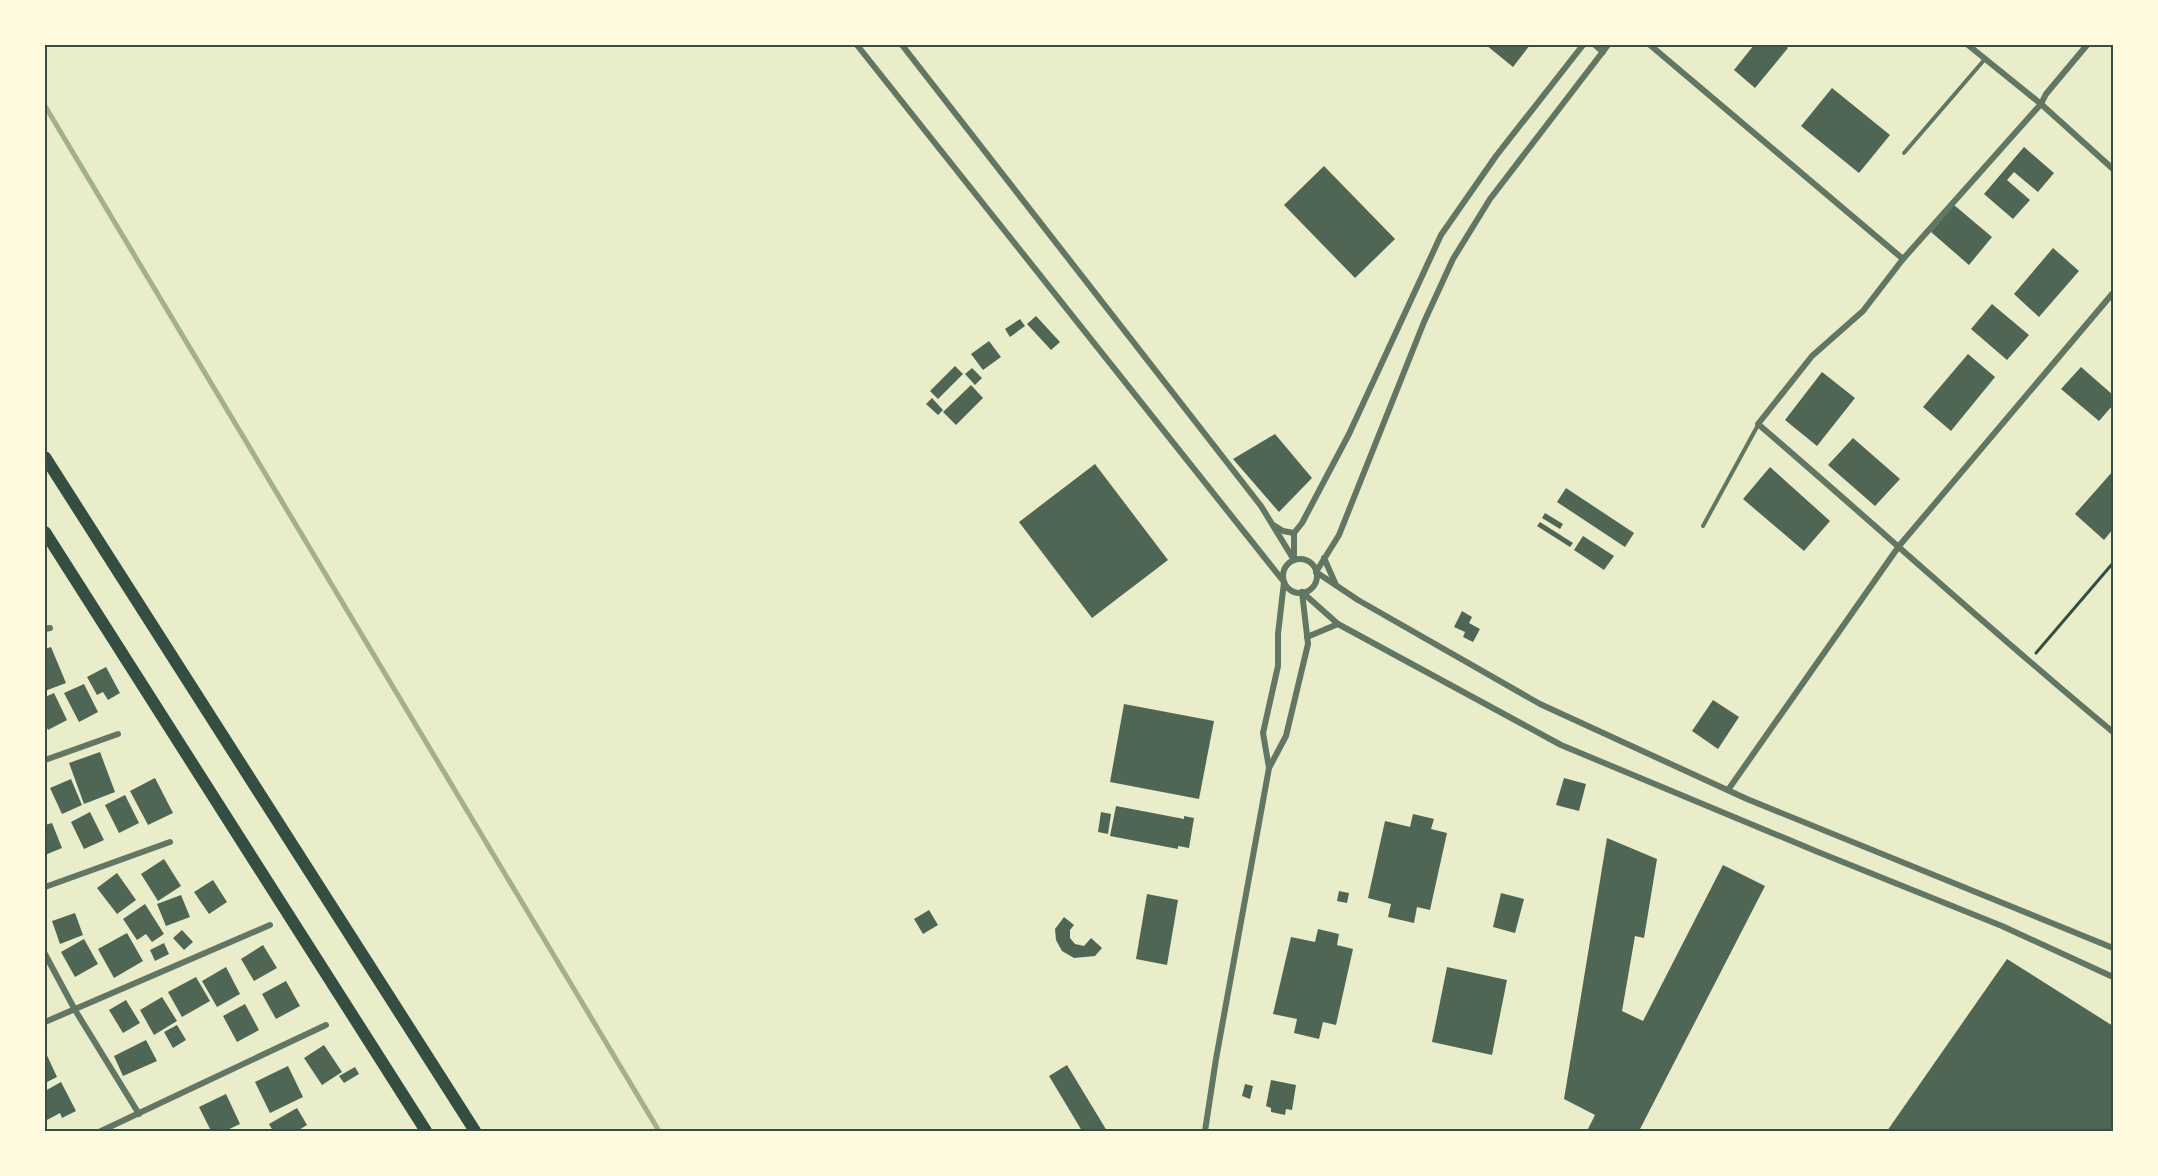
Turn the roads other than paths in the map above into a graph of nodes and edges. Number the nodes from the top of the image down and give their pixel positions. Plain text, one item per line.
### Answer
1 (857, 45) edge
2 (902, 45) edge
3 (1583, 45) edge
4 (1595, 45) edge
5 (1608, 45) edge
6 (1650, 45) edge
7 (1968, 45) edge
8 (2087, 45) edge
9 (1603, 52) junction
10 (1985, 59) junction
11 (2041, 104) junction
12 (1904, 153) dead end
13 (2113, 169) edge
14 (1903, 259) junction
15 (2113, 293) edge
16 (1758, 424) junction
17 (45, 457) edge
18 (1273, 525) junction
19 (1703, 526) dead end
20 (45, 532) edge
21 (1294, 532) junction
22 (1899, 546) junction
23 (1324, 558) junction
24 (1294, 560) junction
25 (1316, 572) junction
26 (1284, 582) junction
27 (1336, 585) junction
28 (1302, 592) junction
29 (1338, 624) junction
30 (1307, 637) junction
31 (2113, 732) edge
32 (118, 734) dead end
33 (45, 760) edge
34 (1269, 768) junction
35 (1728, 790) junction
36 (170, 842) dead end
37 (45, 886) edge
38 (270, 926) dead end
39 (2113, 948) edge
40 (45, 954) edge
41 (2113, 977) edge
42 (75, 1010) junction
43 (45, 1022) edge
44 (326, 1025) dead end
45 (139, 1114) junction
46 (101, 1131) edge
47 (426, 1131) edge
48 (475, 1131) edge
49 (1205, 1131) edge

1 - 26 street
2 - 18 street
3 - 21 street
4 - 9 street
5 - 9 street
6 - 14 street
7 - 10 street
8 - 11 street
9 - 23 street
10 - 11 street
10 - 12 lane
11 - 13 street
11 - 14 street
14 - 16 street
15 - 22 street
16 - 19 lane
16 - 22 street
17 - 48 highway
18 - 21 street
18 - 24 street
20 - 47 highway
21 - 24 street
22 - 31 street
22 - 35 street
23 - 25 street
23 - 27 street
24 - 25 street
24 - 26 street
25 - 27 street
25 - 28 street
26 - 28 street
26 - 34 street
27 - 35 street
28 - 29 street
28 - 30 street
29 - 30 street
29 - 41 street
30 - 34 street
32 - 33 street
34 - 49 street
35 - 39 street
36 - 37 street
38 - 42 street
40 - 42 street
42 - 43 street
42 - 45 street
44 - 45 street
45 - 46 street

